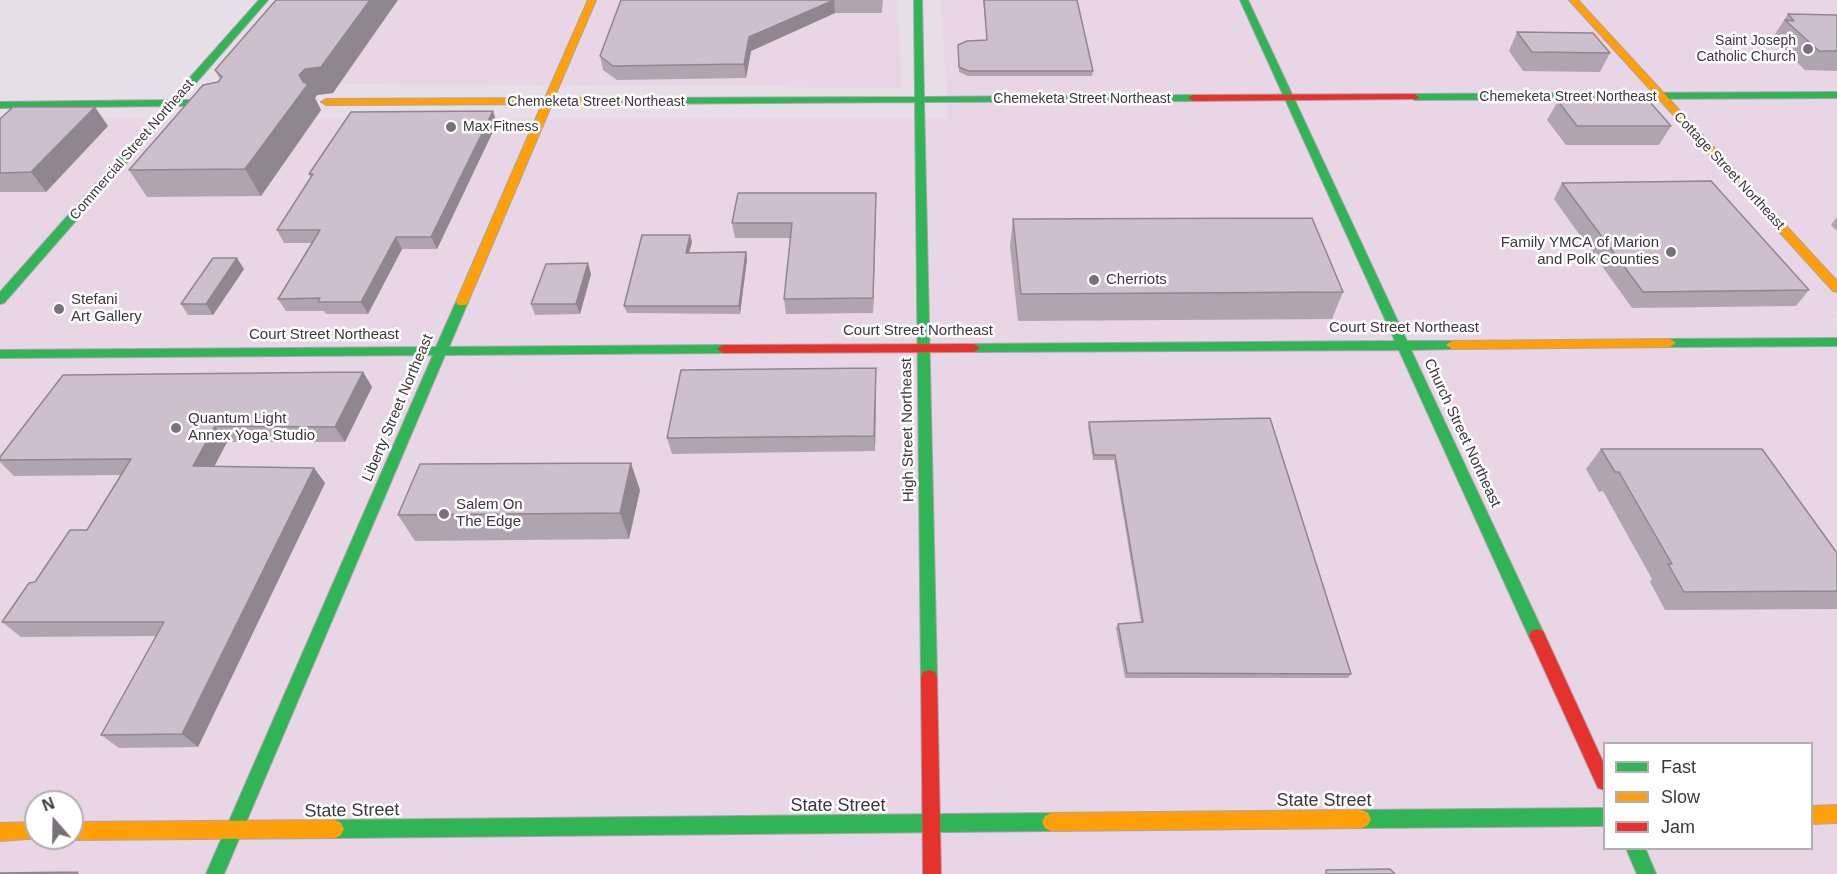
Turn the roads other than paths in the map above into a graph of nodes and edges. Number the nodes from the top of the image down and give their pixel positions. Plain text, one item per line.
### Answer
1 (264, 0) edge
2 (592, 0) edge
3 (918, 0) edge
4 (1244, 0) edge
5 (1573, 0) edge
6 (1837, 95) edge
7 (1661, 96) junction
8 (1289, 98) junction
9 (920, 100) junction
10 (326, 102) dead end
11 (548, 102) junction
12 (203, 103) edge
13 (173, 104) junction
14 (0, 105) edge
15 (1837, 288) edge
16 (0, 300) edge
17 (1837, 342) edge
18 (1403, 344) junction
19 (924, 347) junction
20 (832, 348) junction
21 (440, 351) junction
22 (0, 354) edge
23 (872, 362) dead end
24 (1603, 778) edge
25 (1837, 814) edge
26 (1813, 815) edge
27 (1603, 817) edge
28 (931, 823) junction
29 (234, 830) junction
30 (24, 831) edge
31 (84, 831) edge
32 (0, 832) edge
33 (1635, 850) edge
34 (215, 874) edge
35 (932, 874) edge
36 (1647, 874) edge

1 - 13 main road, Commercial Street Northeast
2 - 11 main road, Liberty Street Northeast
3 - 9 main road, High Street Northeast
4 - 8 main road, Church Street Northeast
5 - 7 main road, Cottage Street Northeast
6 - 7 main road, Chemeketa Street Northeast
7 - 8 main road, Chemeketa Street Northeast
7 - 15 main road, Cottage Street Northeast
8 - 9 main road, Chemeketa Street Northeast
8 - 18 main road, Church Street Northeast
9 - 11 main road, Chemeketa Street Northeast
9 - 19 main road, High Street Northeast
10 - 11 main road, Chemeketa Street Northeast
11 - 21 main road, Liberty Street Northeast
12 - 13 main road
13 - 14 main road
13 - 16 main road, Commercial Street Northeast
17 - 18 main road, Court Street Northeast
18 - 19 main road, Court Street Northeast
18 - 24 main road, Church Street Northeast
19 - 20 main road, Court Street Northeast
19 - 28 main road, High Street Northeast
20 - 21 main road, Court Street Northeast
20 - 23 main road
21 - 22 main road, Court Street Northeast
21 - 29 main road, Liberty Street Northeast
25 - 26 main road
27 - 28 main road, State Street
28 - 29 main road, State Street
28 - 35 main road, High Street Northeast
29 - 31 main road, State Street
29 - 34 main road, Liberty Street Northeast
30 - 32 main road
33 - 36 main road

